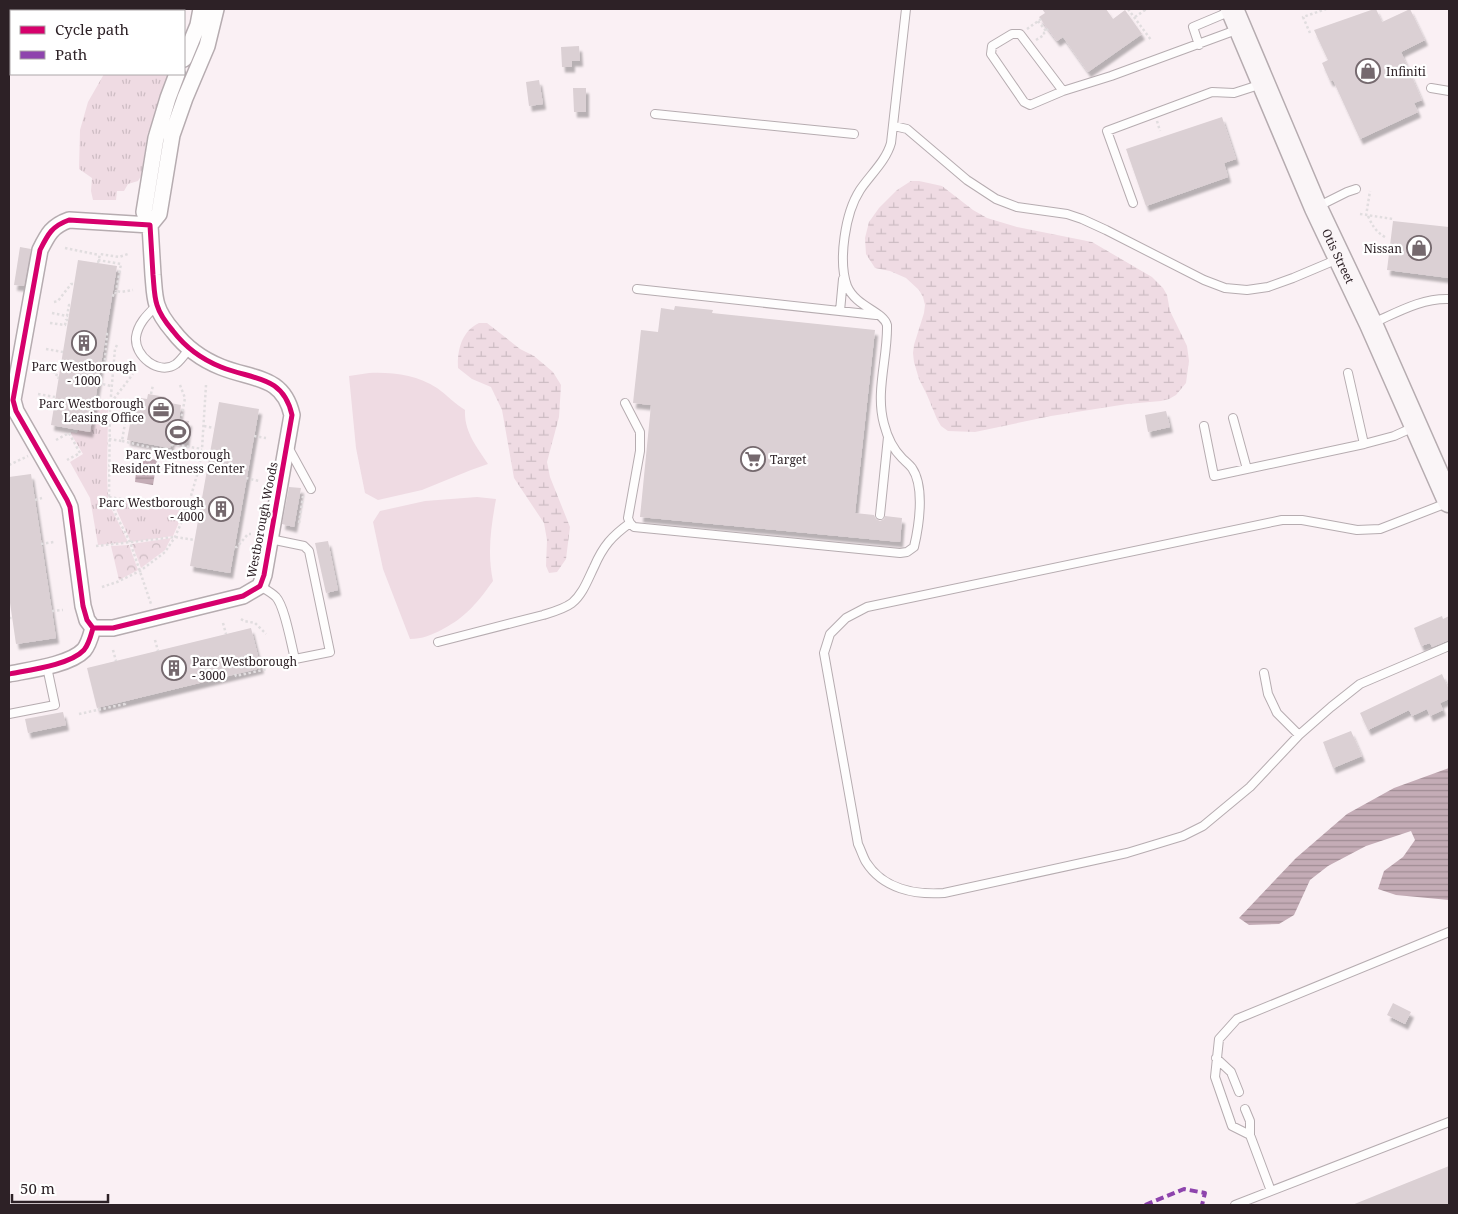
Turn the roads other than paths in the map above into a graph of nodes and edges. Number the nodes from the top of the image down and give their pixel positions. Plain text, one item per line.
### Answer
1 (201, 9) edge
2 (216, 9) edge
3 (906, 9) edge
4 (1235, 16) edge
5 (1198, 45) junction
6 (185, 56) edge
7 (178, 75) edge
8 (1264, 83) junction
9 (1431, 88) dead end
10 (1064, 91) junction
11 (1449, 91) edge
12 (655, 114) dead end
13 (894, 126) junction
14 (854, 134) dead end
15 (1356, 189) dead end
16 (1133, 203) dead end
17 (1316, 208) junction
18 (150, 225) junction
19 (1339, 258) junction
20 (844, 272) junction
21 (636, 290) dead end
22 (1449, 299) edge
23 (157, 305) junction
24 (840, 311) junction
25 (880, 315) junction
26 (1371, 324) junction
27 (189, 349) junction
28 (1348, 373) dead end
29 (625, 404) dead end
30 (1233, 418) dead end
31 (1204, 426) dead end
32 (1416, 426) junction
33 (888, 435) junction
34 (287, 444) junction
35 (1364, 444) junction
36 (1246, 469) junction
37 (311, 489) road end
38 (1449, 502) edge
39 (880, 516) dead end
40 (630, 523) junction
41 (270, 539) junction
42 (260, 586) junction
43 (93, 628) junction
44 (438, 642) dead end
45 (1449, 646) edge
46 (46, 667) junction
47 (1264, 673) dead end
48 (9, 674) edge
49 (9, 714) edge
50 (1299, 735) junction
51 (1449, 932) edge
52 (1216, 1058) junction
53 (1239, 1092) dead end
54 (1245, 1109) dead end
55 (1449, 1122) edge
56 (1250, 1135) junction
57 (1271, 1192) junction
58 (1235, 1205) edge

1 - 6 street
2 - 18 street
3 - 13 lane
4 - 5 lane
4 - 5 lane
4 - 8 main road, Otis Street
5 - 10 lane
7 - 18 street
8 - 16 lane
8 - 17 main road, Otis Street
9 - 11 lane
10 - 10 lane
12 - 14 lane
13 - 19 lane
13 - 20 lane
15 - 17 lane
17 - 19 main road, Otis Street
18 - 23 street
18 - 43 street
19 - 26 main road, Otis Street
20 - 24 lane
20 - 25 lane
21 - 24 lane
22 - 26 lane
23 - 27 street, Westborough Woods
23 - 27 lane
24 - 25 lane
25 - 33 lane
26 - 32 main road, Otis Street
27 - 34 street, Westborough Woods
28 - 35 lane
29 - 40 lane
30 - 36 lane
31 - 36 lane
32 - 35 lane
32 - 38 main road, Otis Street
33 - 39 lane
33 - 40 lane
34 - 37 lane
34 - 41 street, Westborough Woods
35 - 36 lane
38 - 50 lane
40 - 44 lane
41 - 42 street, Westborough Woods
41 - 42 lane
42 - 43 street, Westborough Woods
43 - 46 street
45 - 50 lane
46 - 48 street
46 - 49 lane
47 - 50 lane
51 - 52 lane
52 - 53 lane
52 - 56 lane
54 - 56 lane
55 - 57 lane
56 - 57 lane
57 - 58 lane

